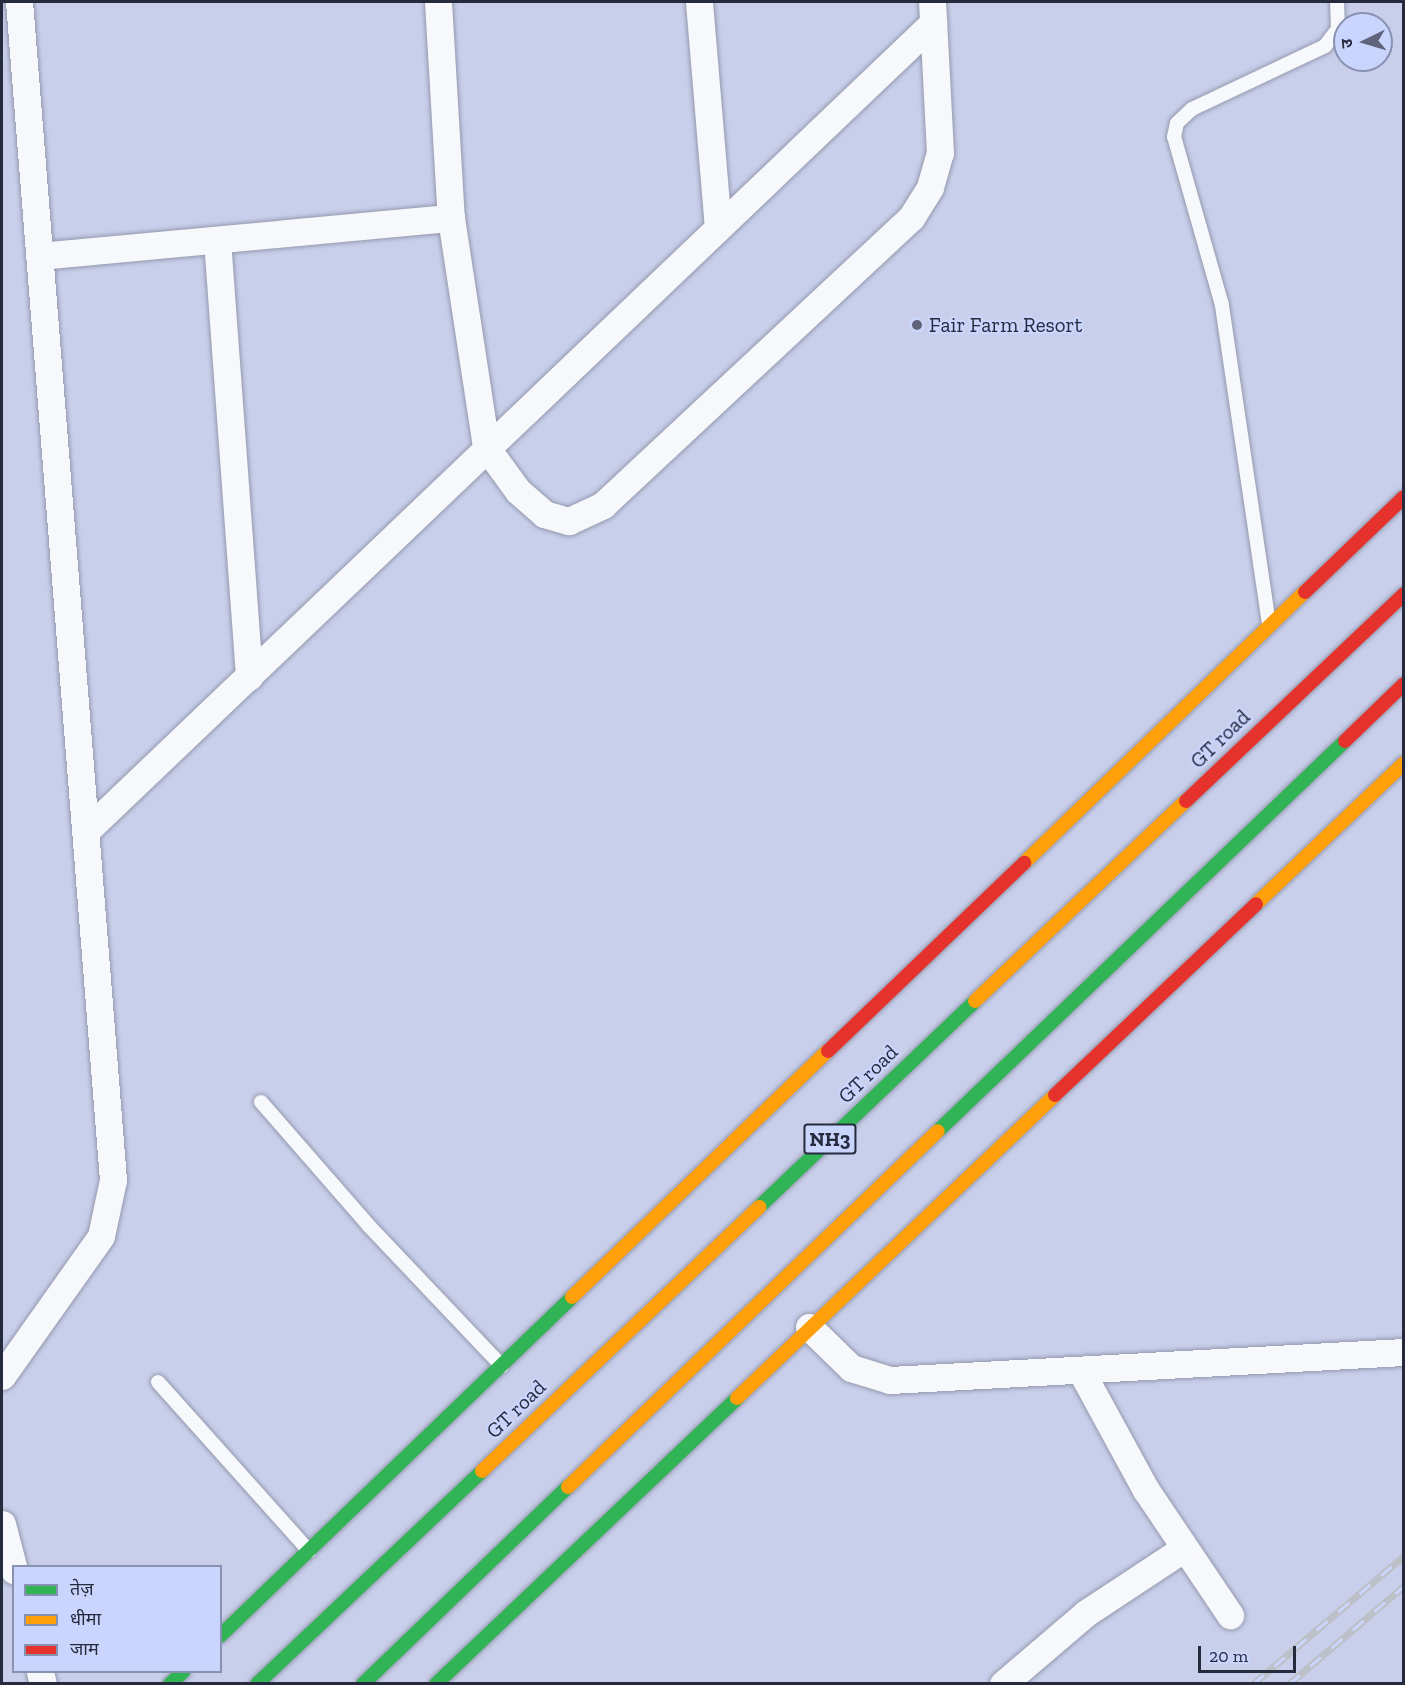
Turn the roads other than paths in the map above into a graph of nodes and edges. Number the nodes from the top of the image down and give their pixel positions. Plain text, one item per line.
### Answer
1 (19, 2) edge
2 (438, 2) edge
3 (699, 2) edge
4 (1337, 2) edge
5 (932, 12) edge
6 (12, 61) edge
7 (451, 218) junction
8 (718, 225) junction
9 (217, 240) junction
10 (39, 256) junction
11 (486, 447) junction
12 (1404, 497) edge
13 (1404, 594) edge
14 (1270, 626) junction
15 (249, 677) junction
16 (1404, 684) edge
17 (1404, 763) edge
18 (86, 831) junction
19 (261, 1102) dead end
20 (809, 1327) junction
21 (1404, 1352) edge
22 (502, 1366) junction
23 (1081, 1371) junction
24 (2, 1376) edge
25 (158, 1382) dead end
26 (2, 1524) edge
27 (1183, 1548) junction
28 (309, 1551) junction
29 (13, 1565) edge
30 (1230, 1615) dead end
31 (222, 1633) edge
32 (257, 1683) edge
33 (363, 1683) edge
34 (435, 1683) edge
35 (1003, 1683) edge

1 - 6 street
2 - 7 street
3 - 8 street
4 - 14 lane
5 - 8 street
5 - 11 street
6 - 10 street
7 - 9 street
7 - 11 street
8 - 11 street
9 - 10 street
9 - 15 street
10 - 18 street
11 - 15 street
12 - 14 main road
13 - 32 main road, GT road / NH3
14 - 22 main road
15 - 18 street
16 - 33 main road
17 - 20 main road
18 - 24 street
19 - 22 lane
20 - 23 street
20 - 34 main road
21 - 23 street
22 - 28 main road
23 - 27 street
25 - 28 lane
26 - 29 street
27 - 30 street
27 - 35 street
28 - 31 main road

